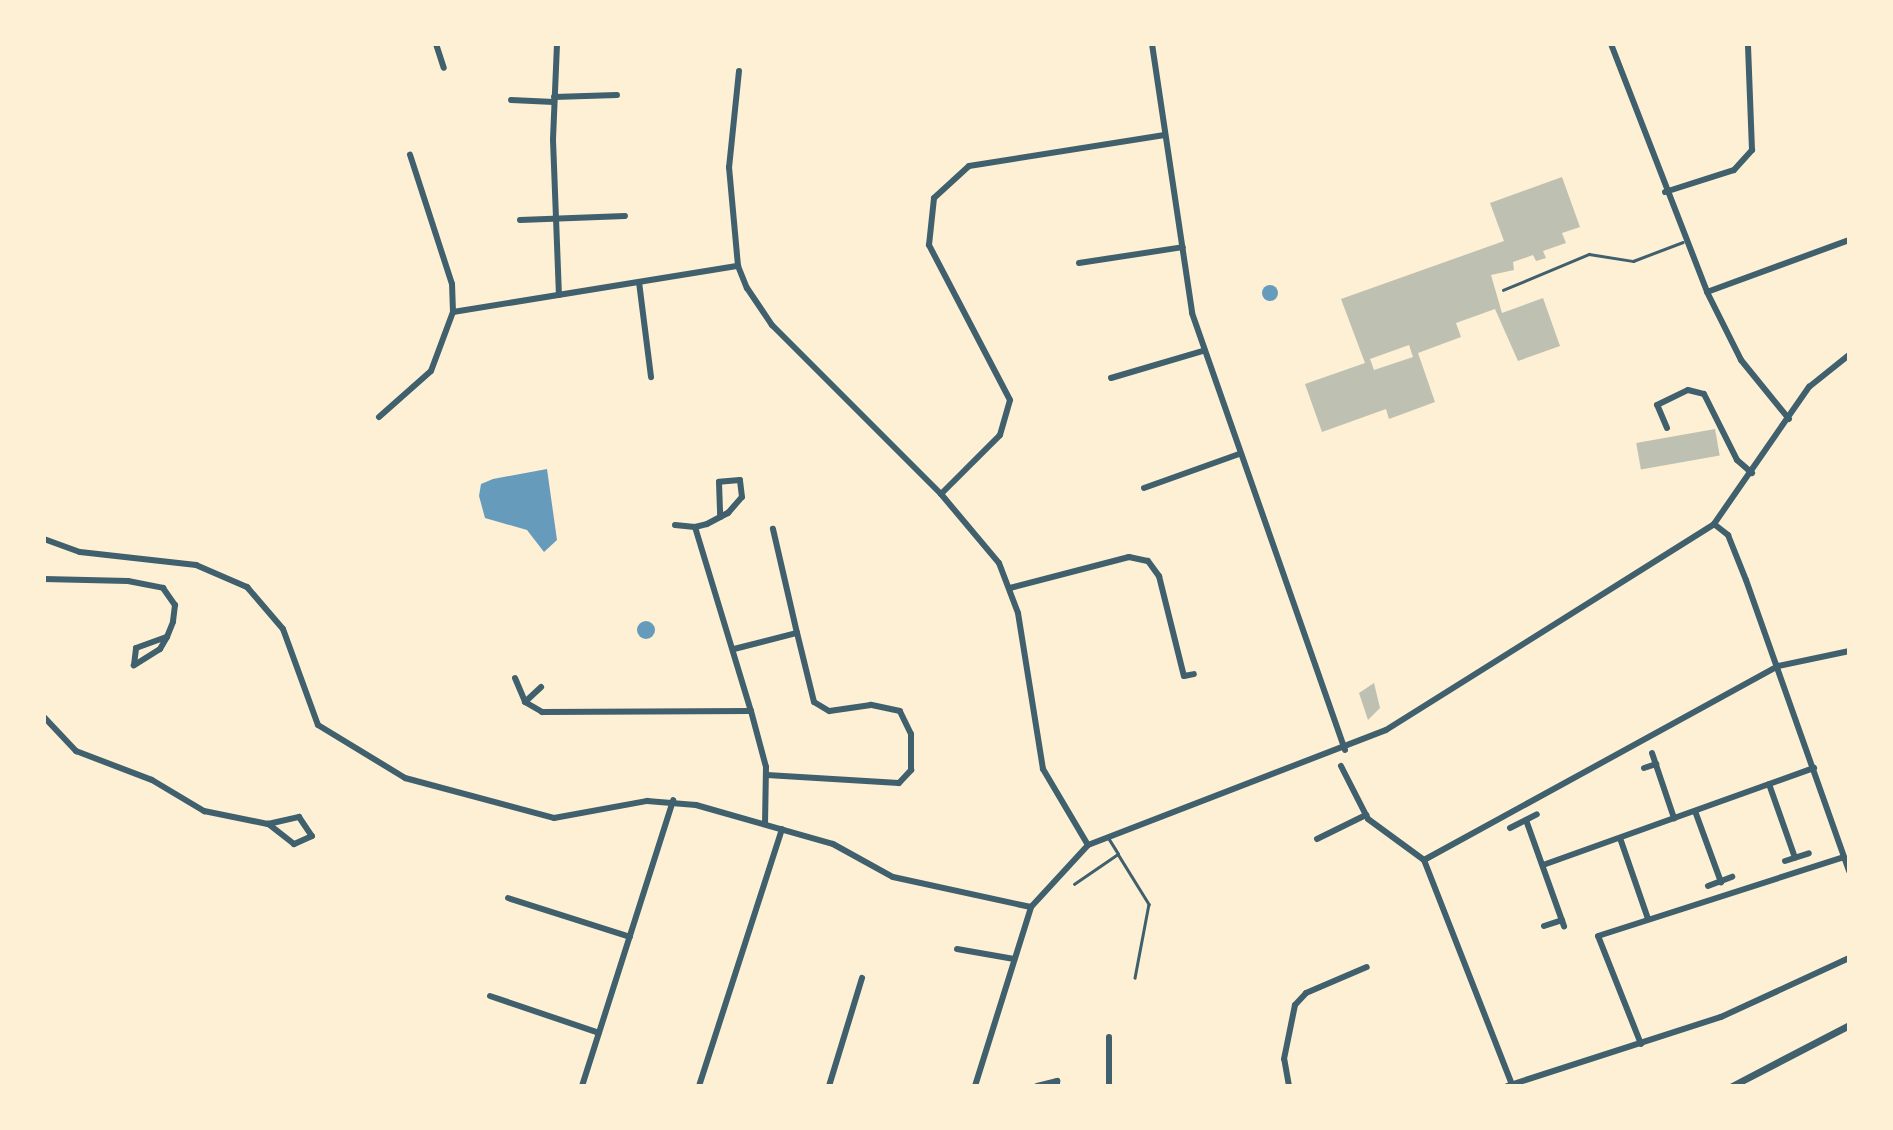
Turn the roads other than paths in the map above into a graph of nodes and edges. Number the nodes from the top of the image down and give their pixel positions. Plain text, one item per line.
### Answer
1 (436, 44) edge
2 (557, 44) edge
3 (1152, 44) edge
4 (1611, 44) edge
5 (1748, 44) edge
6 (444, 68) dead end
7 (739, 71) dead end
8 (617, 95) dead end
9 (511, 100) dead end
10 (554, 100) junction
11 (1166, 135) junction
12 (410, 155) dead end
13 (1665, 192) junction
14 (625, 216) dead end
15 (555, 219) junction
16 (520, 220) dead end
17 (1849, 240) edge
18 (1683, 242) junction
19 (1183, 247) junction
20 (1079, 263) dead end
21 (738, 266) junction
22 (639, 282) junction
23 (1503, 290) dead end
24 (1707, 292) junction
25 (559, 295) junction
26 (453, 312) junction
27 (1203, 351) junction
28 (1849, 355) edge
29 (651, 377) dead end
30 (1111, 378) dead end
31 (379, 417) dead end
32 (1789, 419) junction
33 (1667, 428) dead end
34 (1239, 454) junction
35 (1752, 473) junction
36 (1144, 488) dead end
37 (941, 494) junction
38 (720, 517) junction
39 (1714, 524) junction
40 (675, 525) dead end
41 (695, 527) junction
42 (773, 529) dead end
43 (44, 539) edge
44 (44, 579) edge
45 (1010, 589) junction
46 (797, 633) junction
47 (167, 637) junction
48 (734, 649) junction
49 (1849, 651) edge
50 (1779, 666) junction
51 (1194, 674) dead end
52 (515, 678) dead end
53 (541, 687) dead end
54 (525, 702) junction
55 (751, 712) junction
56 (44, 717) edge
57 (1345, 750) junction
58 (1652, 753) dead end
59 (1656, 764) junction
60 (1341, 766) dead end
61 (1644, 768) dead end
62 (1814, 768) junction
63 (767, 775) junction
64 (1769, 784) junction
65 (673, 800) junction
66 (1695, 810) junction
67 (1537, 814) dead end
68 (1366, 815) junction
69 (1674, 818) junction
70 (1526, 820) junction
71 (268, 824) junction
72 (765, 824) junction
73 (1510, 828) dead end
74 (782, 829) junction
75 (1107, 835) junction
76 (1620, 838) junction
77 (1317, 839) dead end
78 (1088, 845) junction
79 (1809, 853) dead end
80 (1118, 854) junction
81 (1844, 857) junction
82 (1795, 858) junction
83 (1424, 860) junction
84 (1785, 861) dead end
85 (1543, 865) junction
86 (1849, 871) edge
87 (1732, 877) dead end
88 (1721, 882) junction
89 (1074, 884) dead end
90 (1708, 886) dead end
91 (508, 898) dead end
92 (1031, 907) junction
93 (1648, 919) junction
94 (1545, 926) dead end
95 (630, 937) junction
96 (957, 950) dead end
97 (1849, 958) edge
98 (1014, 959) junction
99 (1367, 967) dead end
100 (862, 978) dead end
101 (1135, 978) dead end
102 (490, 996) dead end
103 (1849, 1025) edge
104 (599, 1033) junction
105 (1109, 1037) dead end
106 (1641, 1044) junction
107 (1509, 1085) edge
108 (582, 1086) edge
109 (699, 1086) edge
110 (830, 1086) edge
111 (975, 1086) edge
112 (1037, 1086) edge
113 (1057, 1086) edge
114 (1109, 1086) edge
115 (1289, 1086) edge
116 (1732, 1086) edge

1 - 6 street
2 - 10 street
3 - 11 street
4 - 13 street
5 - 13 street
7 - 21 street
8 - 10 street
9 - 10 street
10 - 15 street
11 - 19 street
11 - 37 street
12 - 26 street
13 - 18 street
14 - 15 street
15 - 16 street
15 - 25 street
17 - 24 street
18 - 23 lane
18 - 24 street
19 - 20 street
19 - 27 street
21 - 22 street
21 - 37 street
22 - 25 street
22 - 29 street
24 - 32 street
25 - 26 street
26 - 31 street
27 - 30 street
27 - 34 street
28 - 32 street
32 - 35 street
33 - 35 street
34 - 36 street
34 - 57 street
35 - 39 street
37 - 45 street
38 - 38 street
38 - 41 street
39 - 50 street
39 - 57 street
40 - 41 street
41 - 48 street
42 - 46 street
43 - 65 street
44 - 47 street
45 - 51 street
45 - 78 street
46 - 48 street
46 - 63 street
47 - 47 street
48 - 55 street
49 - 50 street
50 - 62 street
50 - 83 street
52 - 54 street
53 - 54 street
54 - 55 street
55 - 63 street
56 - 71 street
57 - 75 street
58 - 59 street
59 - 61 street
59 - 69 street
60 - 68 street
62 - 64 street
62 - 81 street
63 - 72 street
64 - 66 street
64 - 82 street
65 - 72 street
65 - 95 street
66 - 69 street
66 - 88 street
67 - 70 street
68 - 77 street
68 - 83 street
69 - 76 street
70 - 73 street
70 - 85 street
71 - 71 street
72 - 74 street
74 - 92 street
74 - 109 street
75 - 78 street
75 - 80 lane
76 - 85 street
76 - 93 street
78 - 92 street
79 - 82 street
80 - 89 lane
80 - 101 lane
81 - 86 street
81 - 93 street
82 - 84 street
83 - 107 street
85 - 94 street
87 - 88 street
88 - 90 street
91 - 95 street
92 - 98 street
93 - 106 street
95 - 104 street
96 - 98 street
97 - 106 street
98 - 111 street
99 - 115 street
100 - 110 street
102 - 104 street
103 - 116 street
104 - 108 street
105 - 114 street
106 - 107 street
112 - 113 street

